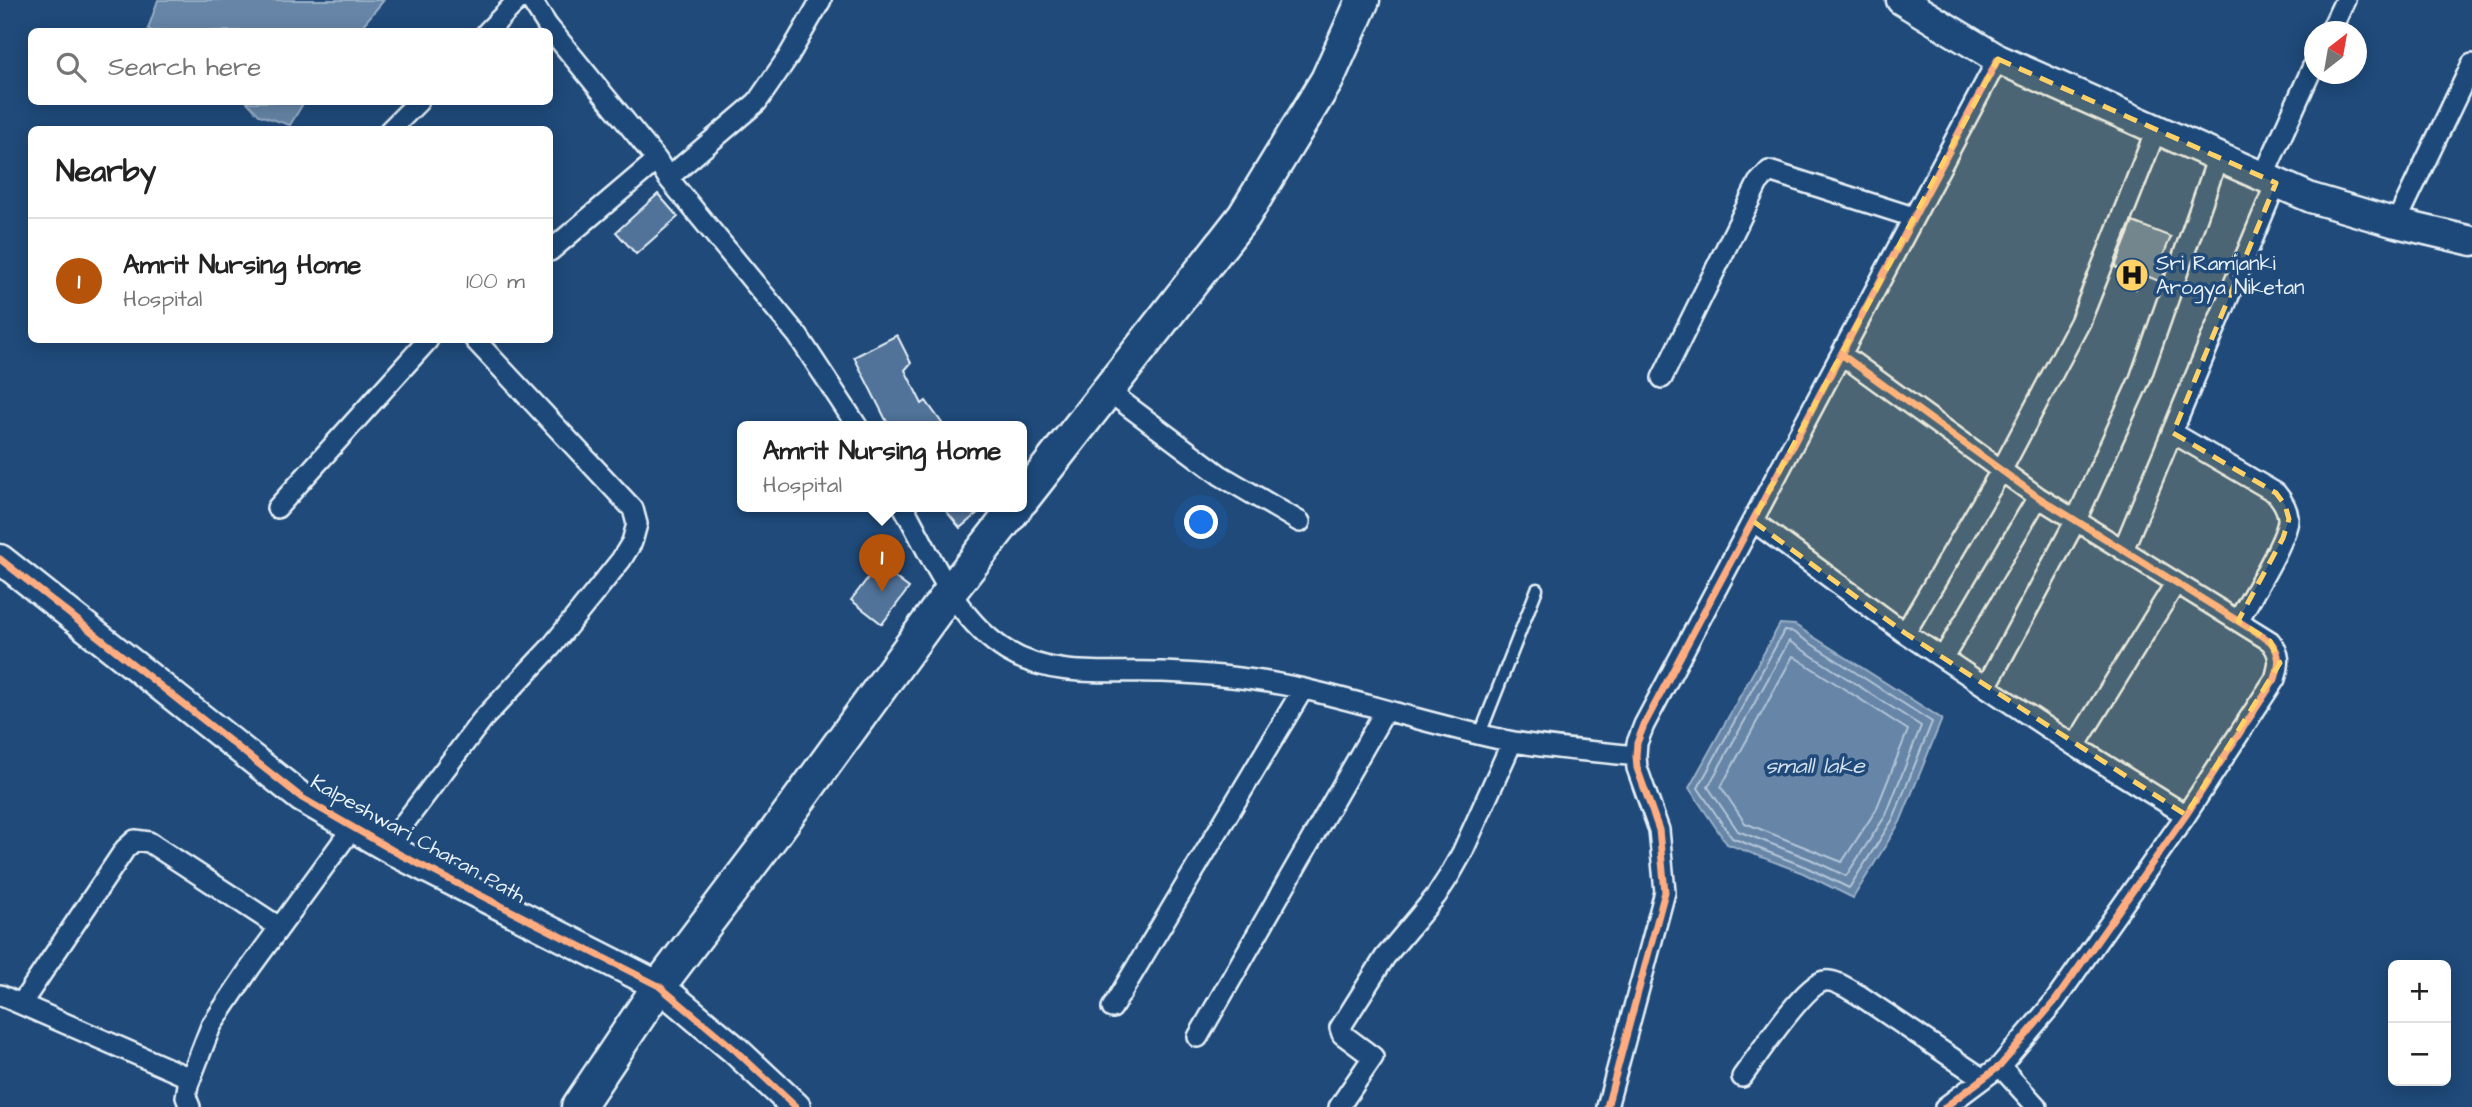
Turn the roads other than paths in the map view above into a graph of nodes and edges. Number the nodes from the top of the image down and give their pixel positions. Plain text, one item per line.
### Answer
1 (519, 0) edge
2 (531, 0) edge
3 (821, 0) edge
4 (1363, 0) edge
5 (1901, 0) edge
6 (2345, 0) edge
7 (2335, 21) edge
8 (491, 28) edge
9 (549, 28) edge
10 (553, 32) edge
11 (1998, 60) junction
12 (2472, 64) edge
13 (2307, 84) edge
14 (415, 105) edge
15 (394, 126) edge
16 (2156, 130) junction
17 (2218, 157) junction
18 (657, 160) junction
19 (668, 178) junction
20 (2270, 180) junction
21 (1913, 217) junction
22 (2396, 223) junction
23 (2472, 241) edge
24 (553, 248) edge
25 (425, 343) edge
26 (478, 343) edge
27 (1842, 354) junction
28 (1662, 378) dead end
29 (1108, 391) junction
30 (854, 421) edge
31 (2173, 433) junction
32 (2001, 471) junction
33 (1027, 494) edge
34 (2038, 497) junction
35 (277, 508) dead end
36 (906, 512) edge
37 (1012, 512) edge
38 (2076, 520) junction
39 (1753, 521) junction
40 (1300, 522) dead end
41 (2123, 550) junction
42 (0, 559) edge
43 (2175, 584) junction
44 (1537, 589) dead end
45 (950, 592) junction
46 (2238, 621) junction
47 (1905, 633) junction
48 (1943, 659) junction
49 (1986, 687) junction
50 (1303, 689) junction
51 (1385, 711) junction
52 (1480, 734) junction
53 (1512, 742) junction
54 (2075, 746) junction
55 (1636, 756) junction
56 (2186, 815) junction
57 (353, 827) junction
58 (387, 846) junction
59 (279, 927) junction
60 (659, 986) junction
61 (0, 995) edge
62 (20, 1004) junction
63 (1112, 1008) dead end
64 (1198, 1037) dead end
65 (2000, 1066) junction
66 (1742, 1077) dead end
67 (190, 1078) junction
68 (1982, 1078) junction
69 (190, 1107) edge
70 (578, 1107) edge
71 (796, 1107) edge
72 (1339, 1107) edge
73 (1607, 1107) edge
74 (1945, 1107) edge
75 (2037, 1107) edge

1 - 8 street
2 - 9 street
3 - 19 street
4 - 29 main road
5 - 11 street
6 - 7 street
10 - 18 street
11 - 16 street
11 - 21 street
12 - 22 street
13 - 20 street
14 - 15 street
16 - 17 street
16 - 32 street
17 - 20 street
17 - 38 street
18 - 19 street
18 - 24 street
19 - 30 street
20 - 22 street
20 - 31 street
21 - 27 street
21 - 28 street
22 - 23 street
25 - 35 street
26 - 58 street
27 - 32 street
27 - 39 street
29 - 33 main road
29 - 40 street
31 - 41 street
31 - 46 street
32 - 34 street
32 - 47 street
34 - 38 street
34 - 48 street
36 - 45 street
37 - 45 main road
38 - 41 street
38 - 49 street
39 - 47 street
39 - 55 street
41 - 43 street
42 - 57 street, Kalpeshwari Charan Path
43 - 46 street
43 - 54 street
44 - 52 lane
45 - 50 street
45 - 60 main road
46 - 56 street
47 - 48 street
48 - 49 street
49 - 54 street
50 - 51 street
50 - 63 street
51 - 52 street
51 - 64 street
52 - 53 street
53 - 55 street
53 - 72 street
54 - 56 street
55 - 73 street
56 - 65 street
57 - 58 street, Kalpeshwari Charan Path
57 - 59 street
58 - 60 street, Kalpeshwari Charan Path
59 - 62 street
59 - 67 street
60 - 70 main road
60 - 71 street, Kalpeshwari Charan Path
61 - 62 street
62 - 67 street
65 - 68 street
65 - 75 street
66 - 68 street
67 - 69 street
68 - 74 street

